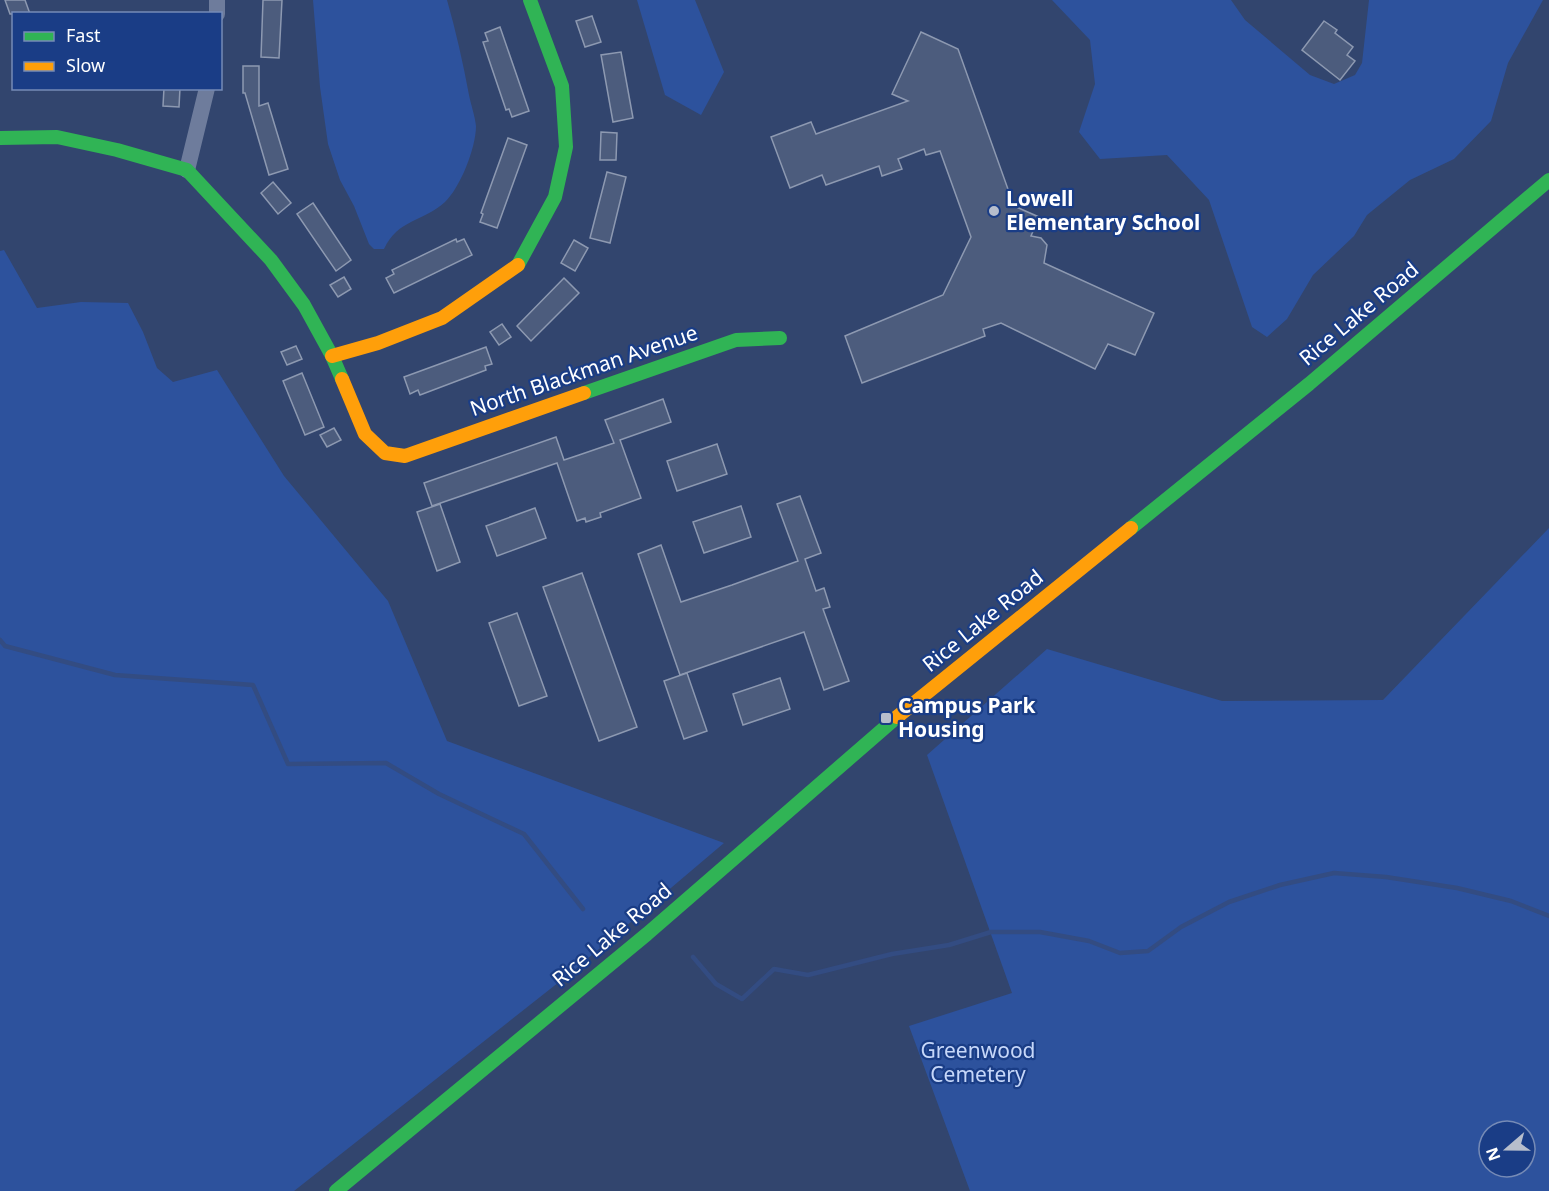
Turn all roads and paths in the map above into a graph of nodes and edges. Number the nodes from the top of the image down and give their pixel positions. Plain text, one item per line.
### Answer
1 (530, 0) edge
2 (207, 90) edge
3 (0, 137) edge
4 (188, 170) junction
5 (1549, 180) edge
6 (780, 338) dead end
7 (332, 356) junction
8 (336, 1191) edge

1 - 7 main road
2 - 4 street
3 - 4 main road
4 - 7 main road
5 - 8 main road, Rice Lake Road
6 - 7 main road, North Blackman Avenue

